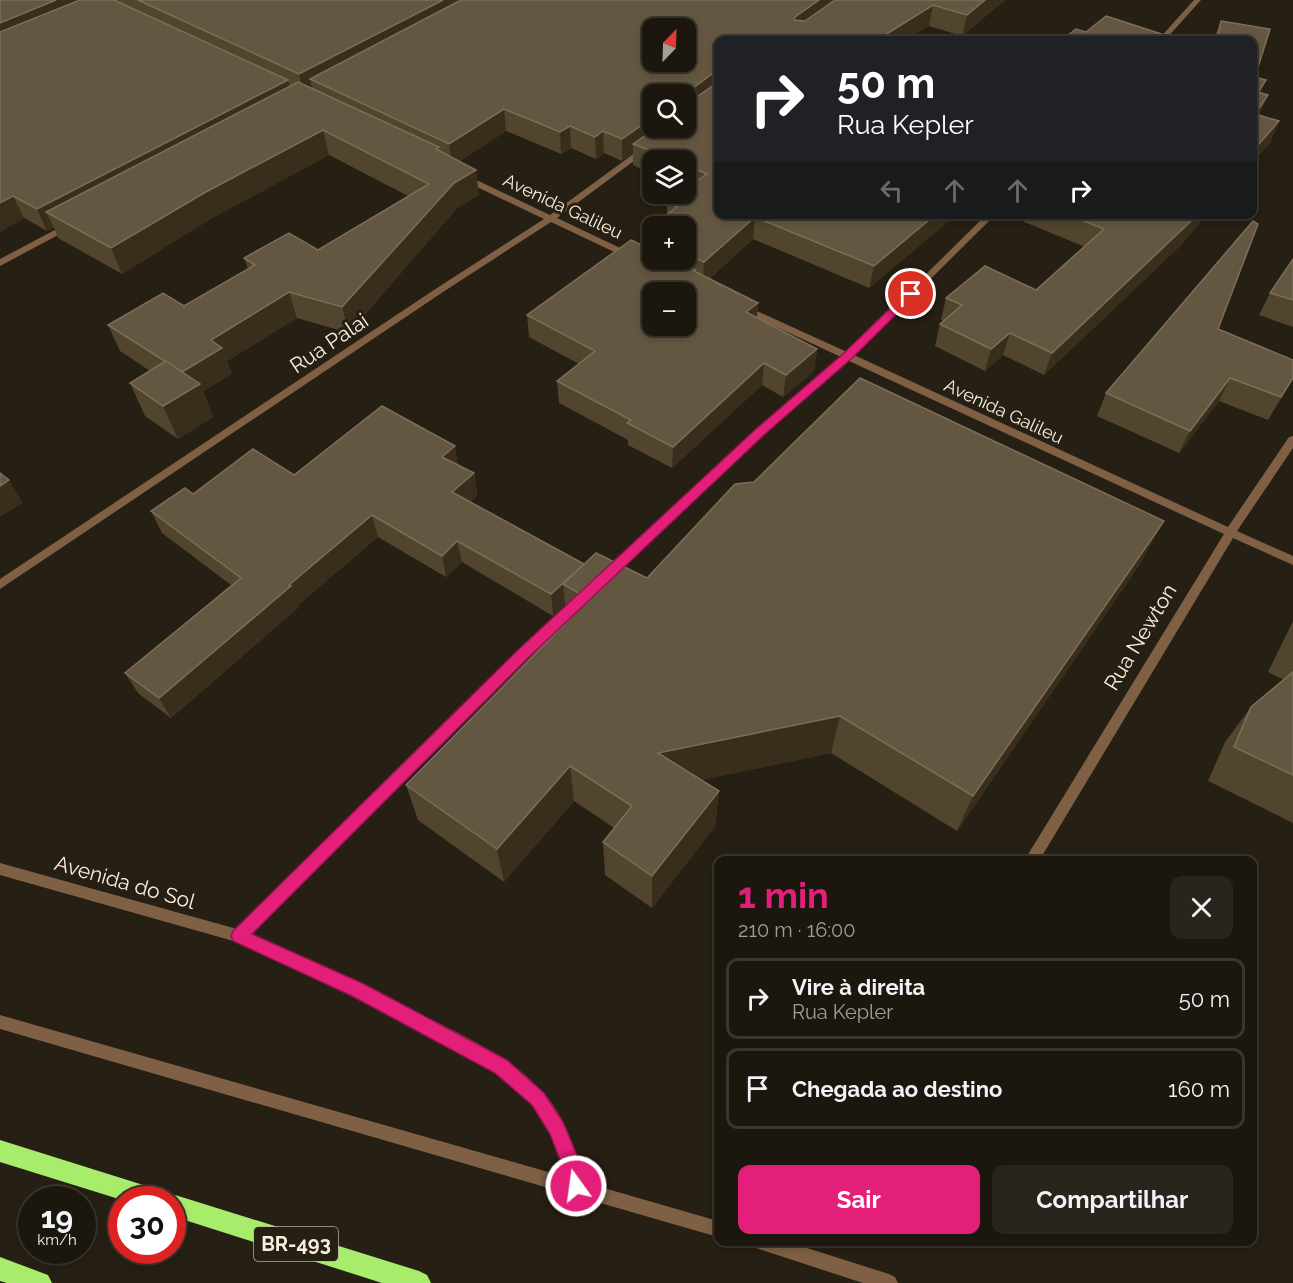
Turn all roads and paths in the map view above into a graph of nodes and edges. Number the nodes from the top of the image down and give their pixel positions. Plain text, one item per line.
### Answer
1 (1198, 1) edge
2 (1165, 36) edge
3 (658, 141) edge
4 (454, 173) edge
5 (550, 219) junction
6 (987, 219) edge
7 (76, 222) edge
8 (642, 262) edge
9 (0, 263) edge
10 (728, 301) edge
11 (847, 357) junction
12 (1293, 440) edge
13 (1230, 533) junction
14 (1293, 561) edge
15 (601, 582) edge
16 (0, 585) edge
17 (584, 598) edge
18 (1034, 856) edge
19 (0, 869) edge
20 (239, 936) junction
21 (0, 1022) edge
22 (0, 1151) edge
23 (111, 1186) edge
24 (576, 1186) junction
25 (186, 1209) edge
26 (714, 1228) edge
27 (799, 1247) edge
28 (0, 1269) edge
29 (40, 1283) edge
30 (419, 1283) edge
31 (889, 1283) edge

1 - 2 street
3 - 5 street, Rua Palai
4 - 5 street, Avenida Galileu
5 - 8 street, Avenida Galileu
5 - 16 street, Rua Palai
6 - 11 street
7 - 9 street
10 - 11 street, Avenida Galileu
11 - 13 street, Avenida Galileu
11 - 15 street
12 - 13 street, Rua Newton
13 - 14 street, Avenida Galileu
13 - 18 street, Rua Newton
17 - 20 street
19 - 20 street, Avenida do Sol
20 - 24 street, Avenida do Sol
21 - 24 street
22 - 23 highway
24 - 26 street
25 - 30 highway, BR-493
27 - 31 street
28 - 29 highway

